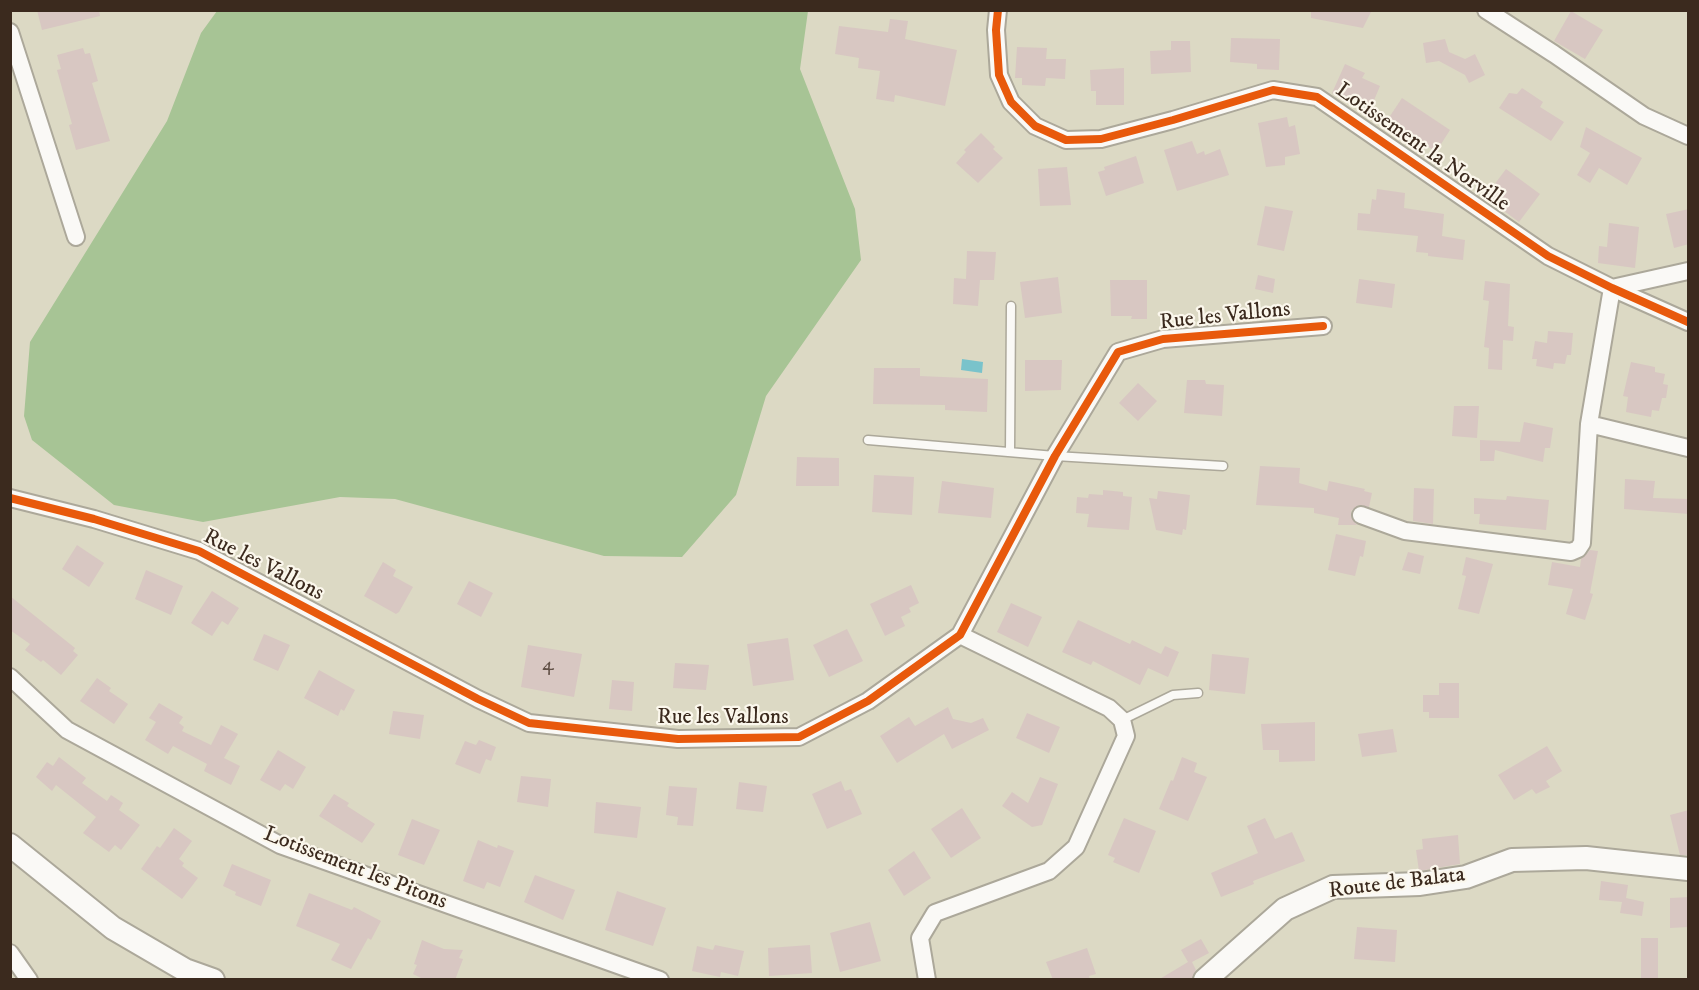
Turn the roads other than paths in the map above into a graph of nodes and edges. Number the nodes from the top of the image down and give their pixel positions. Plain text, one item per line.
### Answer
1 (998, 10) edge
2 (1486, 10) edge
3 (10, 32) edge
4 (1689, 136) edge
5 (76, 237) dead end
6 (1689, 272) edge
7 (1612, 288) junction
8 (1011, 306) dead end
9 (1689, 322) edge
10 (1323, 326) dead end
11 (1589, 424) junction
12 (868, 440) dead end
13 (1689, 448) edge
14 (1010, 452) junction
15 (1055, 456) junction
16 (1223, 466) dead end
17 (10, 498) edge
18 (1361, 515) dead end
19 (960, 635) junction
20 (10, 677) edge
21 (1198, 693) dead end
22 (1122, 720) junction
23 (10, 845) edge
24 (1689, 869) edge
25 (10, 953) edge
26 (23, 977) edge
27 (213, 980) edge
28 (660, 980) edge
29 (927, 980) edge
30 (1205, 980) edge

1 - 7 street, Lotissement la Norville
2 - 4 street
3 - 5 street
6 - 7 street
7 - 9 street, Lotissement la Norville
7 - 11 street
8 - 14 lane
10 - 15 street, Rue les Vallons
11 - 13 street
11 - 18 street
12 - 14 lane
14 - 15 lane
15 - 16 lane
15 - 19 street, Rue les Vallons
17 - 19 street, Rue les Vallons
19 - 22 street
20 - 28 street, Lotissement les Pitons
21 - 22 lane
22 - 29 street
23 - 27 main road
24 - 30 main road, Route de Balata
25 - 26 street

